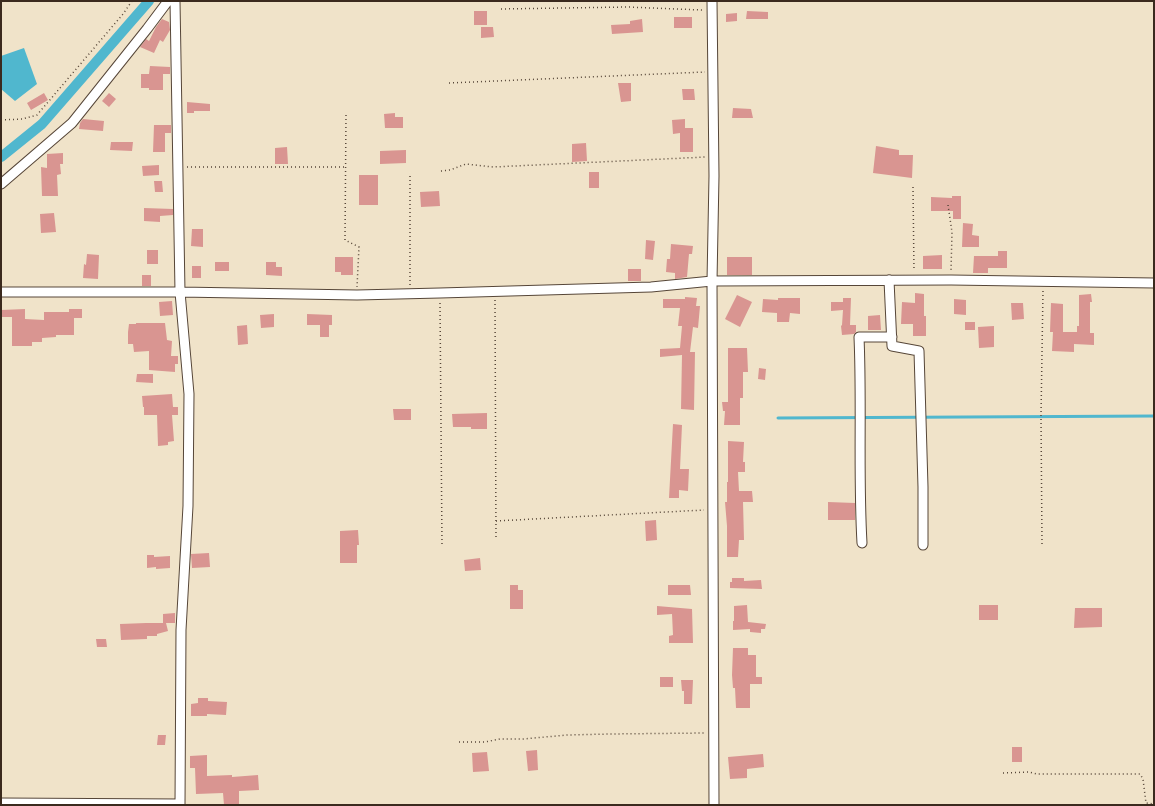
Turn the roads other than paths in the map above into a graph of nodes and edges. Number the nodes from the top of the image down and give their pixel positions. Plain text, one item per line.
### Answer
1 (168, 1) edge
2 (175, 1) edge
3 (712, 6) edge
4 (1, 184) edge
5 (889, 280) junction
6 (712, 281) junction
7 (1154, 283) edge
8 (1, 292) edge
9 (180, 292) junction
10 (892, 337) junction
11 (862, 543) dead end
12 (923, 545) dead end
13 (1, 803) edge
14 (180, 804) edge
15 (714, 805) edge

1 - 4 street
2 - 9 street
3 - 6 street
5 - 6 street
5 - 7 street
5 - 10 street
6 - 9 street
6 - 15 street
8 - 9 street
9 - 14 street
10 - 11 street
10 - 12 street
13 - 14 street

